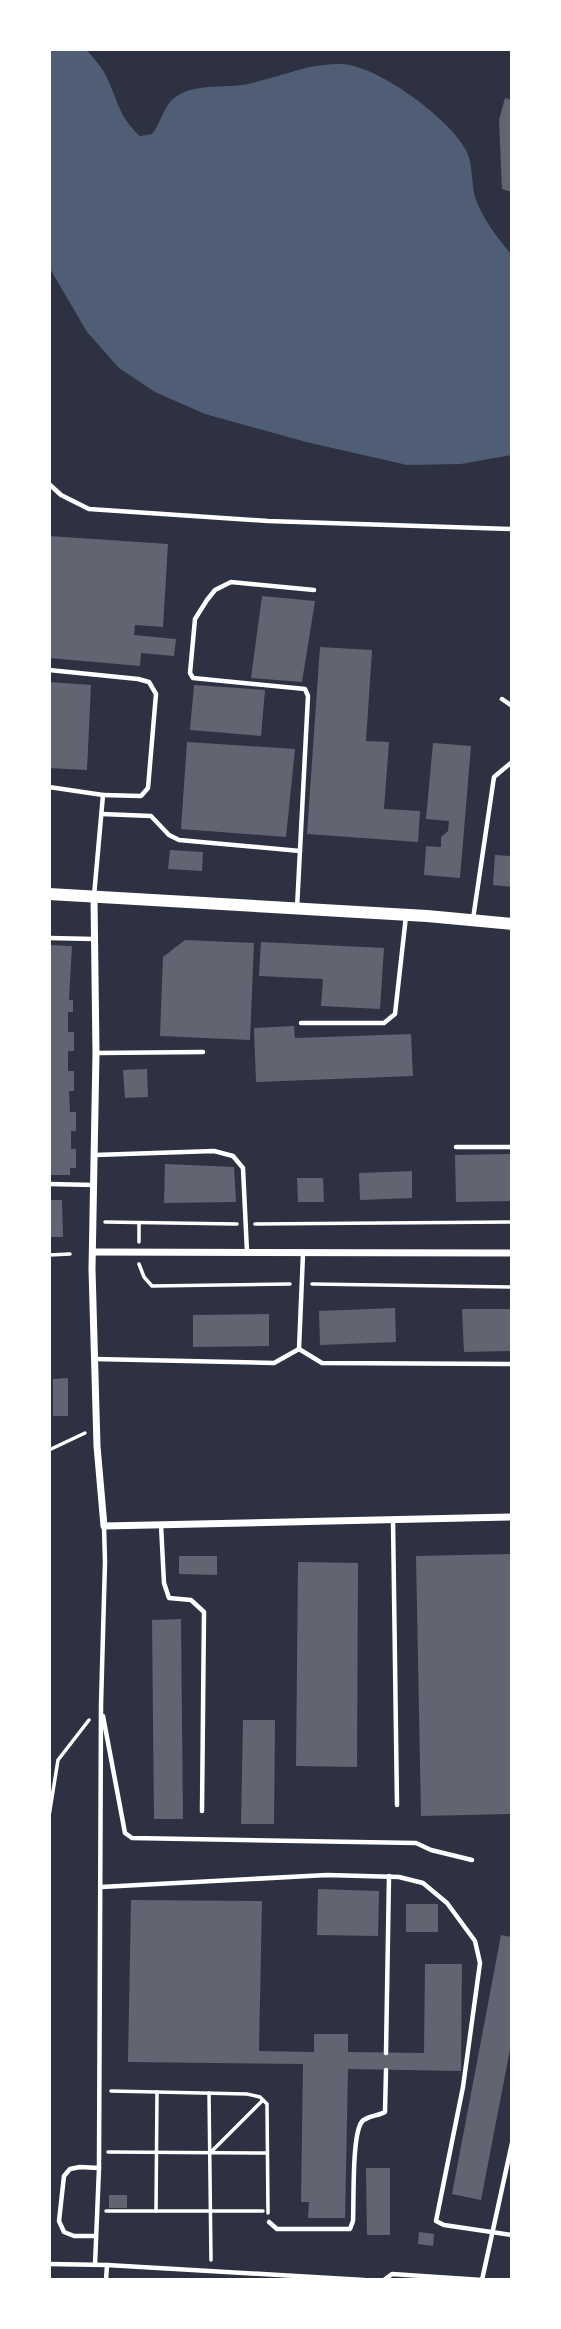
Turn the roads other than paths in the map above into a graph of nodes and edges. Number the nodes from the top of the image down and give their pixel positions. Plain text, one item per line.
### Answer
1 (49, 484) edge
2 (512, 529) edge
3 (314, 590) dead end
4 (49, 670) edge
5 (502, 699) dead end
6 (512, 706) edge
7 (512, 762) edge
8 (49, 787) edge
9 (103, 794) junction
10 (102, 814) junction
11 (300, 851) junction
12 (49, 894) edge
13 (94, 898) junction
14 (297, 909) junction
15 (406, 915) junction
16 (473, 920) junction
17 (512, 924) edge
18 (49, 937) edge
19 (94, 939) junction
20 (301, 1023) dead end
21 (203, 1052) dead end
22 (96, 1053) junction
23 (456, 1147) dead end
24 (512, 1147) edge
25 (95, 1155) junction
26 (49, 1184) edge
27 (95, 1185) junction
28 (93, 1252) junction
29 (247, 1252) junction
30 (512, 1253) edge
31 (303, 1254) junction
32 (299, 1349) junction
33 (95, 1359) junction
34 (512, 1364) edge
35 (512, 1517) edge
36 (393, 1520) junction
37 (161, 1525) junction
38 (104, 1526) junction
39 (101, 1705) junction
40 (397, 1805) dead end
41 (202, 1811) dead end
42 (472, 1860) dead end
43 (390, 1876) junction
44 (101, 1887) junction
45 (386, 2053) dead end
46 (386, 2070) dead end
47 (512, 2143) edge
48 (99, 2168) junction
49 (269, 2222) road end
50 (492, 2232) junction
51 (512, 2235) edge
52 (96, 2236) junction
53 (49, 2264) edge
54 (95, 2265) junction
55 (107, 2265) junction
56 (106, 2280) edge
57 (364, 2280) edge
58 (384, 2280) edge
59 (482, 2280) edge

1 - 2 lane
3 - 11 lane
4 - 9 lane
5 - 6 lane
7 - 16 lane
8 - 9 lane
9 - 10 lane
10 - 11 lane
10 - 13 lane
11 - 14 lane
12 - 13 main road
13 - 14 main road
13 - 19 street
14 - 15 main road
15 - 16 main road
15 - 20 lane
16 - 17 main road
18 - 19 lane
19 - 22 street
21 - 22 lane
22 - 25 street
23 - 24 lane
25 - 27 street
25 - 29 lane
26 - 27 lane
27 - 28 street
28 - 29 street
28 - 33 street
29 - 31 street
30 - 31 street
31 - 32 lane
32 - 33 lane
32 - 34 lane
33 - 38 street
35 - 36 street
36 - 37 street
36 - 40 lane
37 - 38 street
37 - 41 lane
38 - 39 lane
39 - 42 lane
39 - 44 lane
43 - 44 lane
43 - 45 lane
43 - 50 lane
44 - 48 lane
46 - 49 lane
47 - 50 lane
48 - 52 lane
48 - 52 lane
50 - 51 lane
50 - 59 lane
52 - 54 lane
53 - 54 lane
54 - 55 lane
55 - 56 lane
55 - 57 lane
58 - 59 lane

